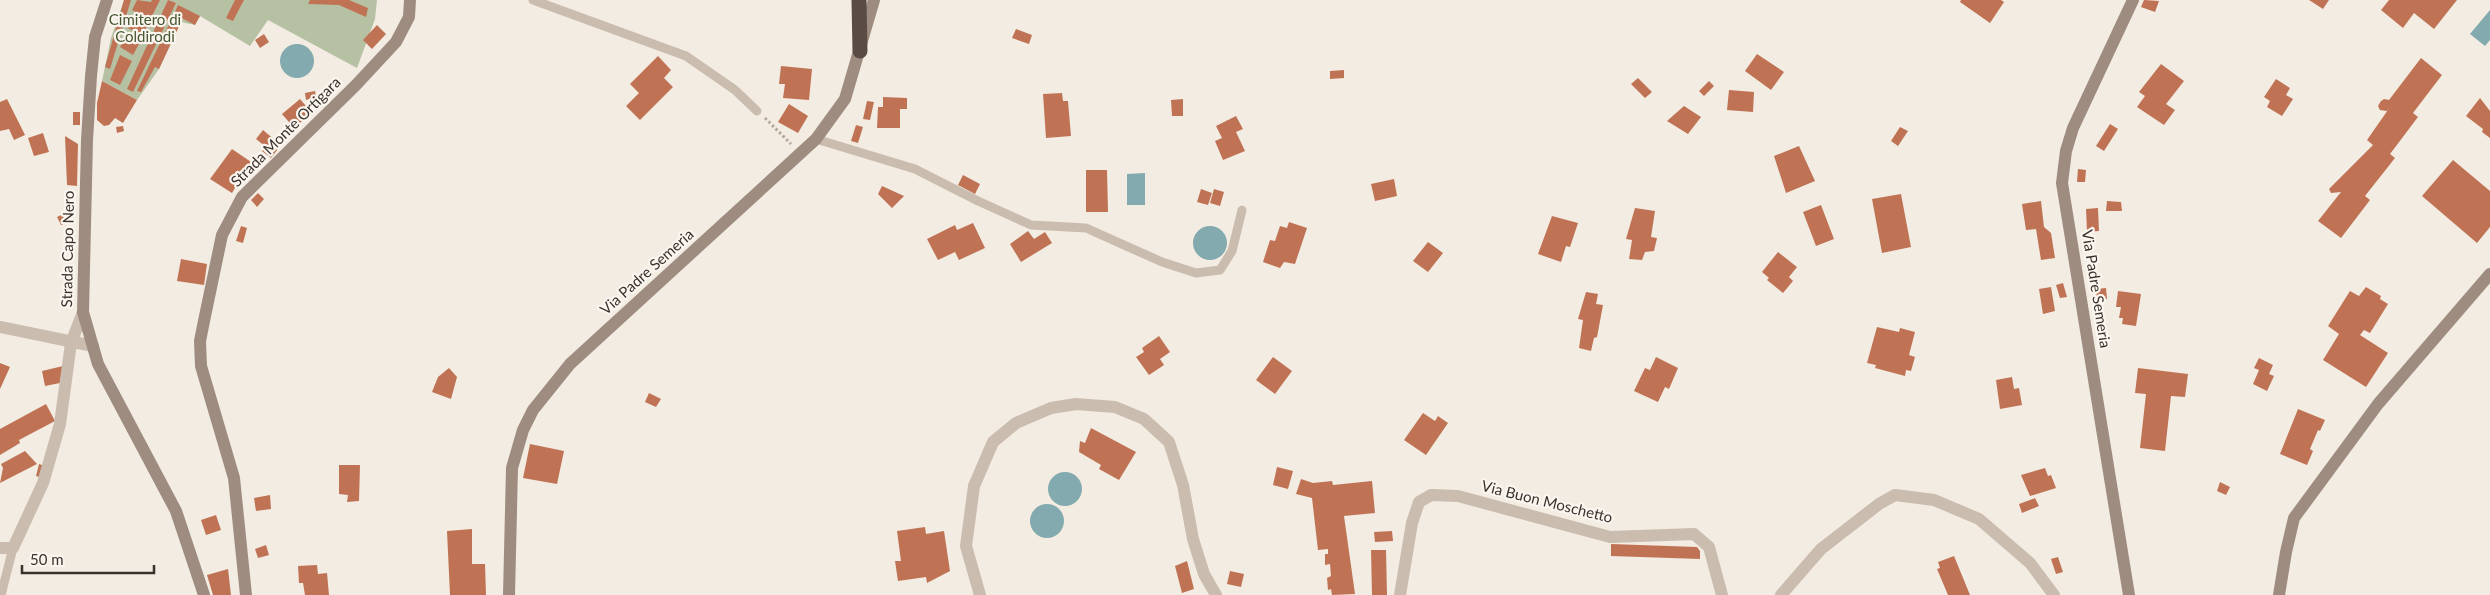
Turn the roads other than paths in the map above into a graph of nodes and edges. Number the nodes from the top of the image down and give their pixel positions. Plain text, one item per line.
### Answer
1 (107, 0) edge
2 (410, 0) edge
3 (533, 0) edge
4 (859, 0) edge
5 (874, 0) edge
6 (2132, 0) edge
7 (860, 51) junction
8 (757, 111) road end
9 (816, 139) junction
10 (1242, 210) dead end
11 (2490, 274) edge
12 (83, 312) junction
13 (2, 330) edge
14 (70, 342) junction
15 (92, 346) junction
16 (6, 548) edge
17 (0, 595) edge
18 (204, 595) edge
19 (246, 595) edge
20 (509, 595) edge
21 (980, 595) edge
22 (1216, 595) edge
23 (1400, 595) edge
24 (1722, 595) edge
25 (1781, 595) edge
26 (2054, 595) edge
27 (2129, 595) edge
28 (2280, 595) edge

1 - 12 main road, Strada Capo Nero
2 - 19 main road, Strada Monte Ortigara
3 - 8 lane
4 - 7 highway
5 - 7 main road, Via Padre Semeria
6 - 27 main road, Via Padre Semeria
7 - 9 main road, Via Padre Semeria
9 - 10 lane
9 - 20 main road, Via Padre Semeria
11 - 28 main road
12 - 14 street
12 - 15 main road, Strada Capo Nero
13 - 14 street
14 - 15 street
14 - 16 street
15 - 18 main road, Strada Capo Nero
16 - 17 lane
21 - 22 street
23 - 24 street, Via Buon Moschetto
25 - 26 street

